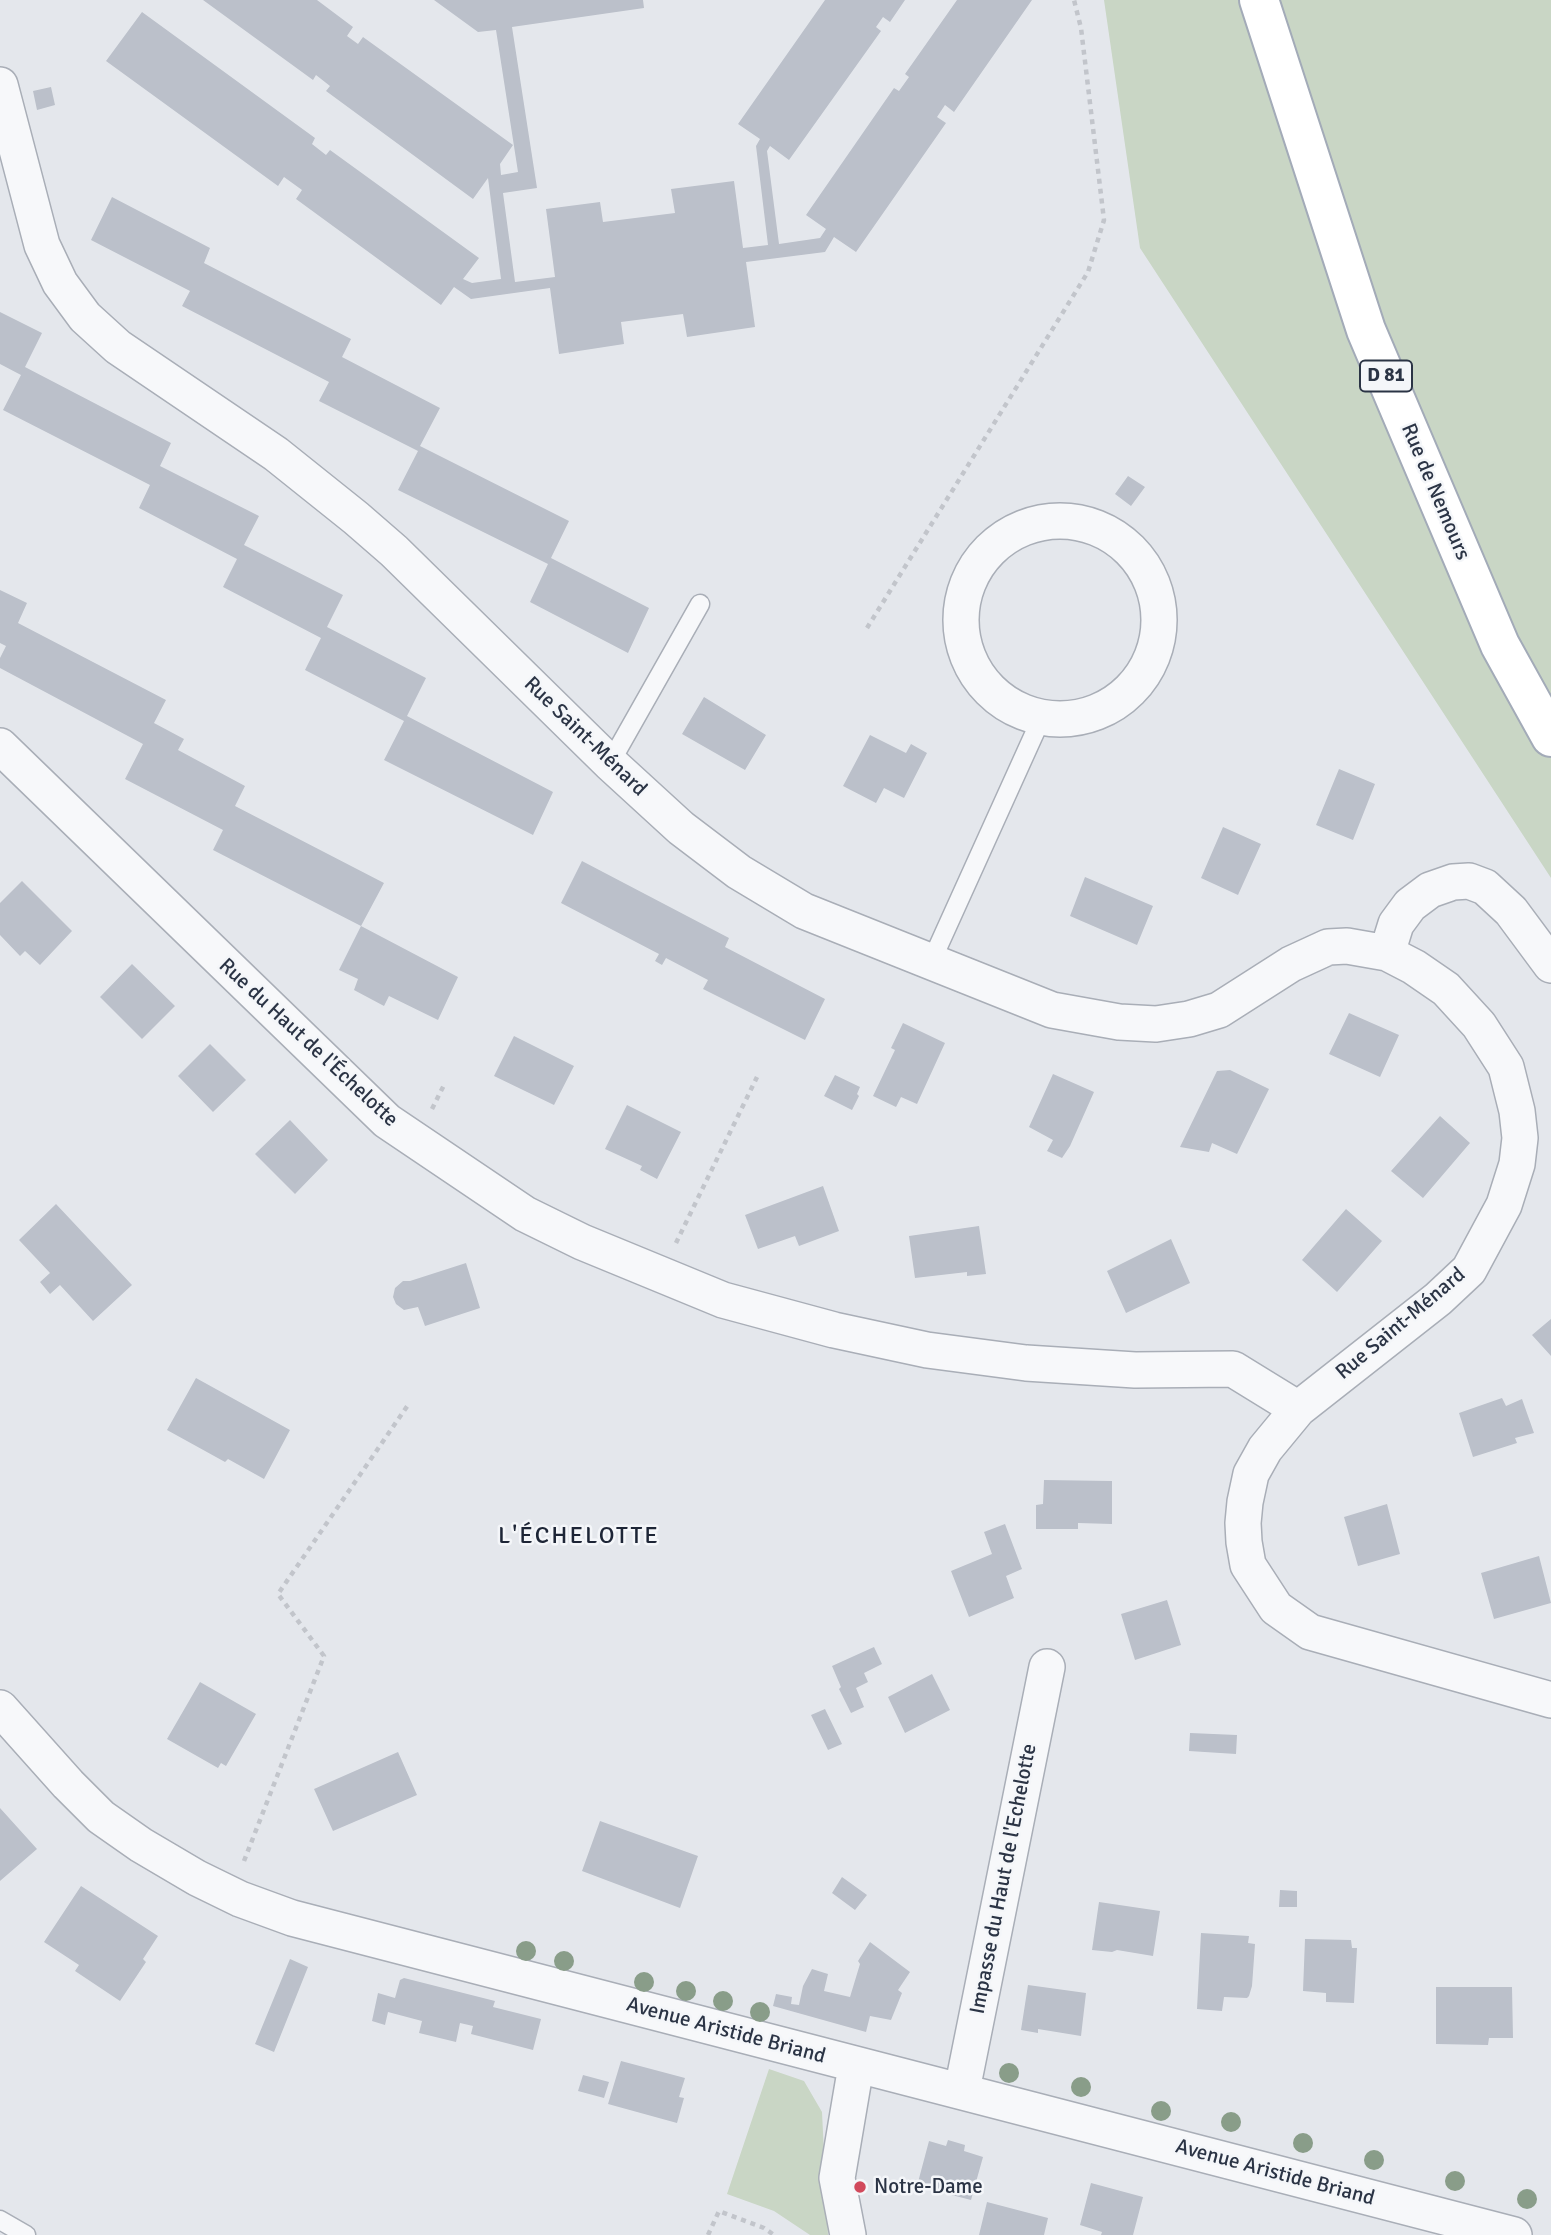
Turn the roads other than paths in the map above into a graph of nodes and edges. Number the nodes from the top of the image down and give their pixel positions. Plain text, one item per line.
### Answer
1 (1259, 0) edge
2 (0, 85) edge
3 (700, 604) dead end
4 (1041, 719) junction
5 (1551, 737) edge
6 (0, 746) edge
7 (610, 763) junction
8 (1387, 953) junction
9 (932, 960) junction
10 (1551, 965) edge
11 (1298, 1409) junction
12 (1047, 1667) dead end
13 (1551, 1700) edge
14 (0, 1708) edge
15 (856, 2066) junction
16 (962, 2091) junction
17 (0, 2220) edge
18 (26, 2235) edge
19 (848, 2235) edge
20 (1514, 2235) edge

1 - 5 main road, Rue de Nemours / D 81
2 - 7 street, Rue Saint-Ménard
3 - 7 lane
4 - 4 street
4 - 9 lane
6 - 11 street, Rue du Haut de l'Échelotte
7 - 9 street, Rue Saint-Ménard
8 - 9 street, Rue Saint-Ménard
8 - 10 street
8 - 11 street, Rue Saint-Ménard
11 - 13 street
12 - 16 street, Impasse du Haut de l'Echelotte
14 - 15 street, Avenue Aristide Briand
15 - 16 street, Avenue Aristide Briand
15 - 19 street
16 - 20 street, Avenue Aristide Briand
17 - 18 lane

